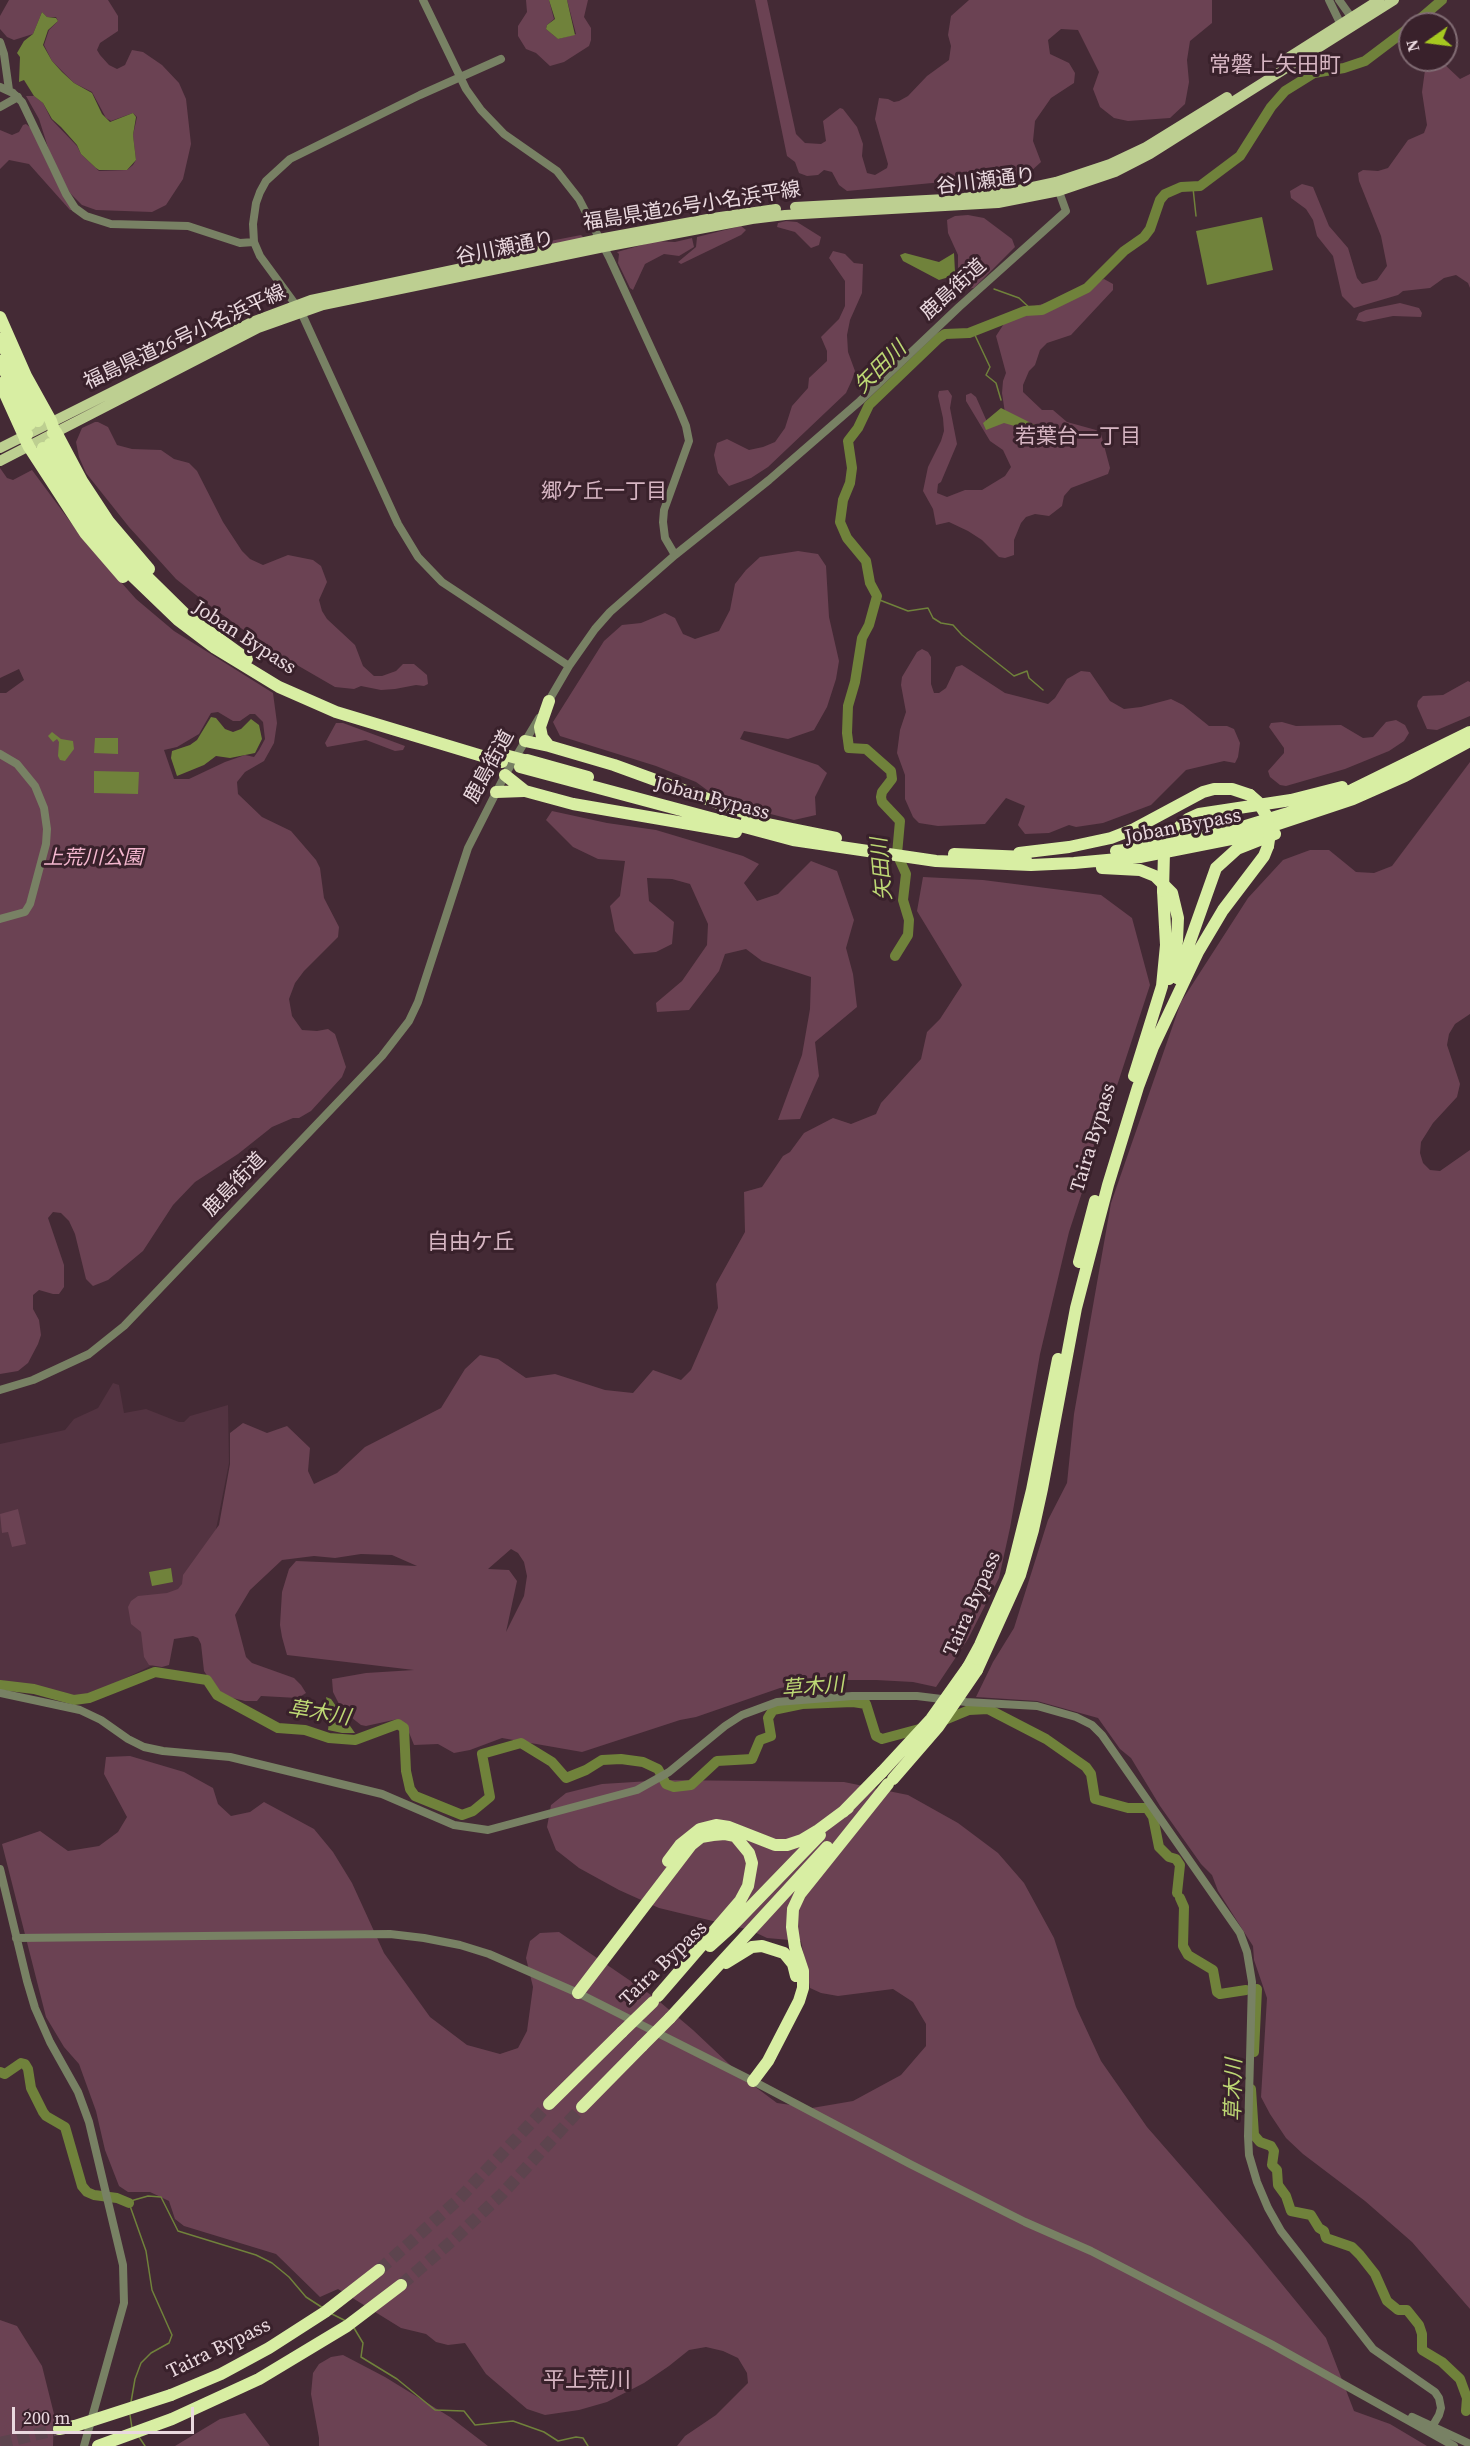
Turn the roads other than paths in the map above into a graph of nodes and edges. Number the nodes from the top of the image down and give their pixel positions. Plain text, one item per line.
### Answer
1 (423, 0) edge
2 (1329, 0) edge
3 (1339, 0) edge
4 (1379, 0) edge
5 (1394, 0) edge
6 (1354, 21) junction
7 (1342, 28) junction
8 (0, 42) edge
9 (501, 59) dead end
10 (459, 77) junction
11 (4, 89) edge
12 (18, 97) junction
13 (0, 107) edge
14 (1057, 186) junction
15 (254, 242) junction
16 (601, 243) junction
17 (298, 308) junction
18 (0, 317) edge
19 (0, 339) edge
20 (0, 361) edge
21 (0, 383) edge
22 (29, 433) junction
23 (51, 435) junction
24 (0, 448) edge
25 (0, 461) edge
26 (675, 555) junction
27 (178, 620) junction
28 (569, 666) junction
29 (549, 701) junction
30 (1470, 732) edge
31 (525, 741) junction
32 (1470, 741) edge
33 (549, 746) junction
34 (0, 754) edge
35 (503, 758) junction
36 (522, 763) junction
37 (505, 775) junction
38 (1375, 778) junction
39 (525, 791) junction
40 (496, 792) junction
41 (1353, 799) junction
42 (767, 834) junction
43 (816, 837) junction
44 (983, 860) junction
45 (0, 919) edge
46 (1150, 1044) junction
47 (0, 1390) edge
48 (973, 1668) junction
49 (0, 1693) edge
50 (890, 1781) junction
51 (848, 1808) junction
52 (0, 1869) edge
53 (16, 1938) junction
54 (579, 1993) junction
55 (690, 1996) junction
56 (655, 2000) junction
57 (753, 2081) junction
58 (549, 2104) tunnel mouth
59 (582, 2107) tunnel mouth
60 (379, 2270) tunnel mouth
61 (398, 2288) tunnel mouth
62 (59, 2430) tunnel mouth
63 (1431, 2430) junction
64 (1470, 2444) edge
65 (84, 2446) edge
66 (98, 2446) edge
67 (1454, 2446) edge

1 - 10 street
2 - 7 street
3 - 6 street
4 - 6 main road
5 - 6 main road
6 - 7 main road
7 - 14 main road
8 - 11 street
9 - 10 street
10 - 15 street
10 - 16 street
11 - 12 street
12 - 13 street
12 - 15 street
14 - 16 main road, 谷川瀬通り
14 - 26 street, 鹿島街道
15 - 17 street
16 - 17 main road, 谷川瀬通り
16 - 26 street
17 - 23 main road, 福島県道26号小名浜平線
17 - 28 street
18 - 23 highway
19 - 22 highway
20 - 22 highway
21 - 22 highway
22 - 23 main road, 福島県道26号小名浜平線
22 - 24 main road, 福島県道26号小名浜平線
22 - 25 main road
22 - 27 highway
23 - 27 highway, Joban Bypass
23 - 35 highway, Joban Bypass
26 - 28 street, 鹿島街道
27 - 35 highway, Joban Bypass
28 - 29 street, 鹿島街道
29 - 31 street, 鹿島街道
29 - 33 highway
30 - 38 highway, Joban Bypass
31 - 33 highway
31 - 37 street, 鹿島街道
32 - 41 highway, Joban Bypass
33 - 43 highway
34 - 45 street
35 - 36 highway, Joban Bypass
36 - 42 highway, Joban Bypass
36 - 43 highway, Joban Bypass
37 - 39 highway
37 - 40 street, 鹿島街道
38 - 44 highway, Joban Bypass
38 - 46 highway, bridge
39 - 40 highway
39 - 42 highway
40 - 47 street, 鹿島街道
41 - 44 highway, Joban Bypass
41 - 46 highway
42 - 43 highway, Joban Bypass
43 - 44 highway, Joban Bypass
44 - 46 highway
44 - 46 highway, bridge
46 - 48 highway, Taira Bypass
48 - 50 highway, Taira Bypass, bridge
48 - 51 highway, Taira Bypass, bridge
49 - 63 street
50 - 55 highway, Taira Bypass
50 - 57 highway
51 - 54 highway
51 - 56 highway, Taira Bypass
52 - 53 street
53 - 54 street
53 - 65 street
54 - 56 highway
54 - 57 street
55 - 57 highway
55 - 59 highway, Taira Bypass, bridge
56 - 58 highway, Taira Bypass, bridge
57 - 63 street
60 - 62 highway, Taira Bypass, bridge
61 - 66 highway
63 - 64 street
63 - 67 street

